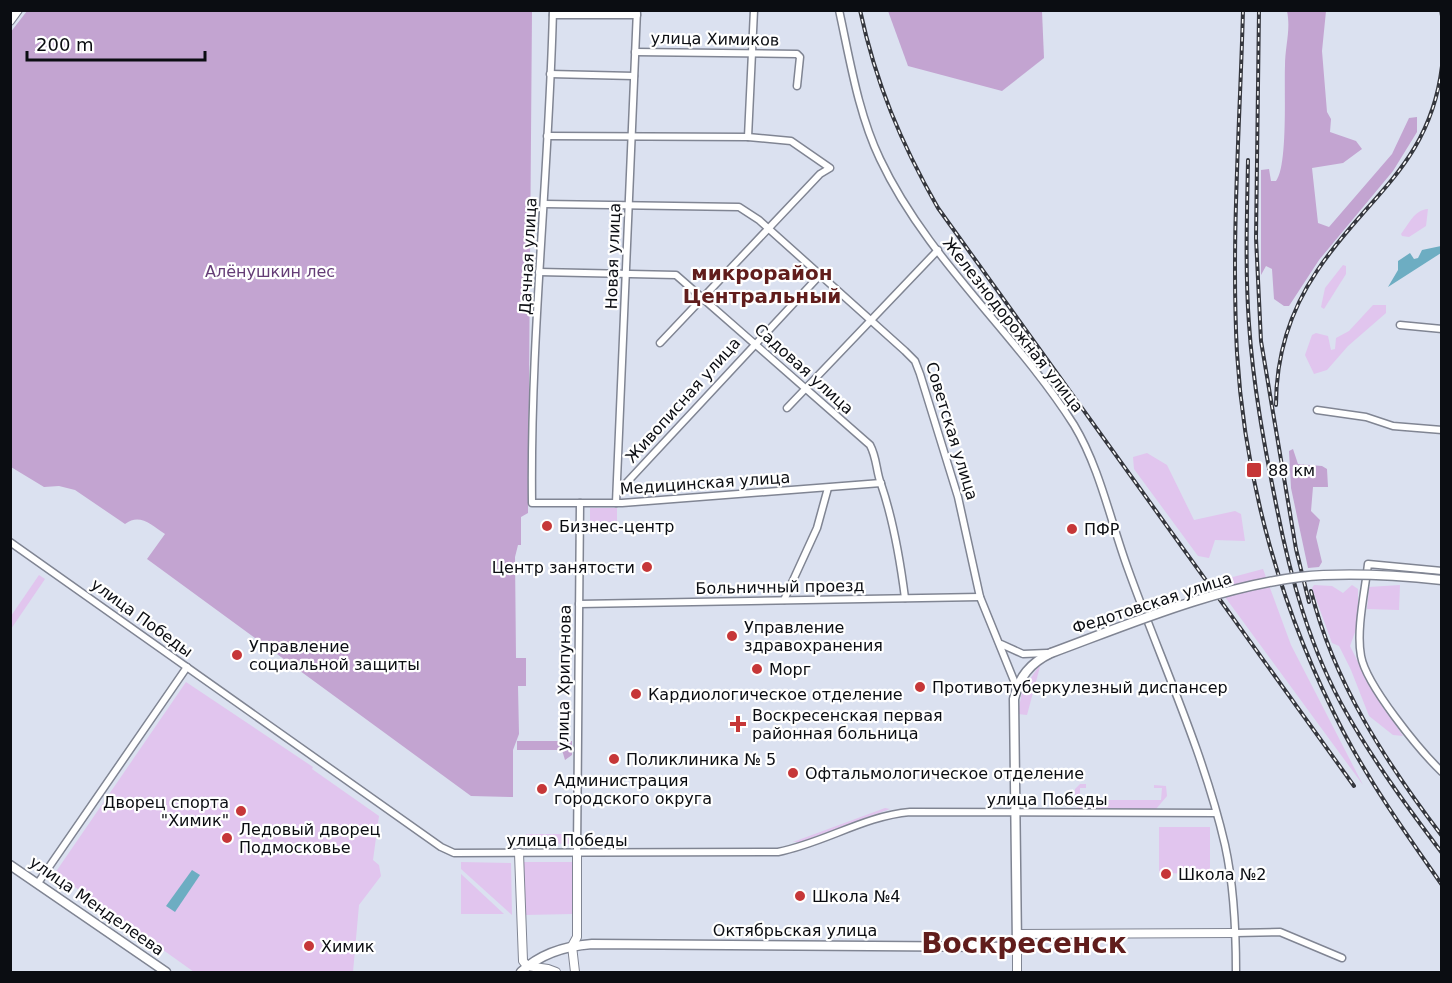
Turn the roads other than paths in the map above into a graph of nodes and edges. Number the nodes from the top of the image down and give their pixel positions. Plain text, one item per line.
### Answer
1 (18, 10) edge
2 (754, 10) edge
3 (839, 10) edge
4 (553, 13) edge
5 (637, 13) edge
6 (10, 21) edge
7 (635, 52) junction
8 (752, 54) junction
9 (550, 74) junction
10 (634, 76) junction
11 (797, 86) dead end
12 (547, 136) junction
13 (632, 136) junction
14 (748, 137) junction
15 (545, 204) junction
16 (629, 205) junction
17 (769, 229) junction
18 (938, 250) junction
19 (539, 272) junction
20 (626, 273) junction
21 (820, 275) junction
22 (703, 297) junction
23 (872, 319) junction
24 (1400, 325) dead end
25 (1442, 329) edge
26 (754, 342) junction
27 (660, 343) dead end
28 (806, 390) junction
29 (787, 408) dead end
30 (1317, 410) dead end
31 (1442, 430) edge
32 (880, 483) junction
33 (828, 488) junction
34 (617, 493) junction
35 (532, 502) joint
36 (580, 503) junction
37 (616, 503) junction
38 (10, 542) edge
39 (1442, 571) edge
40 (1442, 580) edge
41 (980, 597) junction
42 (905, 598) junction
43 (784, 600) junction
44 (579, 604) junction
45 (1000, 644) junction
46 (1051, 653) junction
47 (187, 667) junction
48 (1017, 688) junction
49 (1442, 772) edge
50 (1014, 812) junction
51 (1216, 813) junction
52 (519, 853) junction
53 (577, 853) junction
54 (10, 865) edge
55 (38, 883) junction
56 (1236, 933) junction
57 (1017, 934) junction
58 (572, 946) junction
59 (1017, 946) junction
60 (1342, 958) dead end
61 (524, 969) edge
62 (166, 972) edge
63 (556, 972) edge
64 (575, 972) edge
65 (1017, 972) edge
66 (1236, 972) edge

1 - 6 street
2 - 8 street
3 - 18 street, Железнодорожная улица
4 - 5 street
4 - 9 street, Дачная улица
5 - 7 street, Новая улица
7 - 8 street, улица Химиков
7 - 10 street, Новая улица
8 - 11 street, улица Химиков
8 - 14 street
9 - 10 street
9 - 12 street, Дачная улица
10 - 13 street, Новая улица
12 - 13 street
12 - 15 street, Дачная улица
13 - 14 street
13 - 16 street, Новая улица
14 - 17 street
15 - 16 street, Советская улица
15 - 19 street, Дачная улица
16 - 17 street, Советская улица
16 - 20 street, Новая улица
17 - 21 street, Советская улица
17 - 22 street
18 - 23 street
18 - 51 street, Железнодорожная улица
19 - 20 street, Садовая улица
19 - 35 street, Дачная улица
20 - 22 street, Садовая улица
20 - 34 street, Новая улица
21 - 23 street, Советская улица
21 - 26 street, Живописная улица
22 - 26 street, Садовая улица
22 - 27 street
23 - 28 street
23 - 41 street, Советская улица
24 - 25 street
26 - 28 street, Садовая улица
26 - 34 street, Живописная улица
28 - 29 street
28 - 32 street, Садовая улица
30 - 31 street
32 - 33 street, Медицинская улица
32 - 42 street, Садовая улица
33 - 37 street, Медицинская улица
33 - 43 street
34 - 37 street, Новая улица
35 - 36 street, Медицинская улица
36 - 37 street, Медицинская улица
36 - 44 street, улица Хрипунова
38 - 47 street, улица Победы
39 - 49 street
40 - 46 main road, Федотовская улица, bridge
41 - 42 street, Больничный проезд
41 - 45 street, Советская улица
42 - 43 street, Больничный проезд
43 - 44 street, Больничный проезд
44 - 53 street, улица Хрипунова
45 - 46 street
45 - 48 street, Советская улица
46 - 48 main road, Советская улица
47 - 52 street, улица Победы
47 - 55 street
48 - 50 main road, Советская улица
50 - 51 street, улица Победы
50 - 53 street, улица Победы
50 - 57 main road, Советская улица
51 - 56 street, Железнодорожная улица
52 - 53 street, улица Победы
52 - 61 street
53 - 58 street
54 - 55 main road, улица Менделеева
55 - 62 main road, улица Менделеева
56 - 57 street
56 - 60 street
56 - 66 street, Железнодорожная улица
57 - 59 main road, Советская улица
58 - 59 main road, Октябрьская улица
58 - 61 main road, Октябрьская улица
58 - 64 street
59 - 65 street, Советская улица
61 - 63 street

